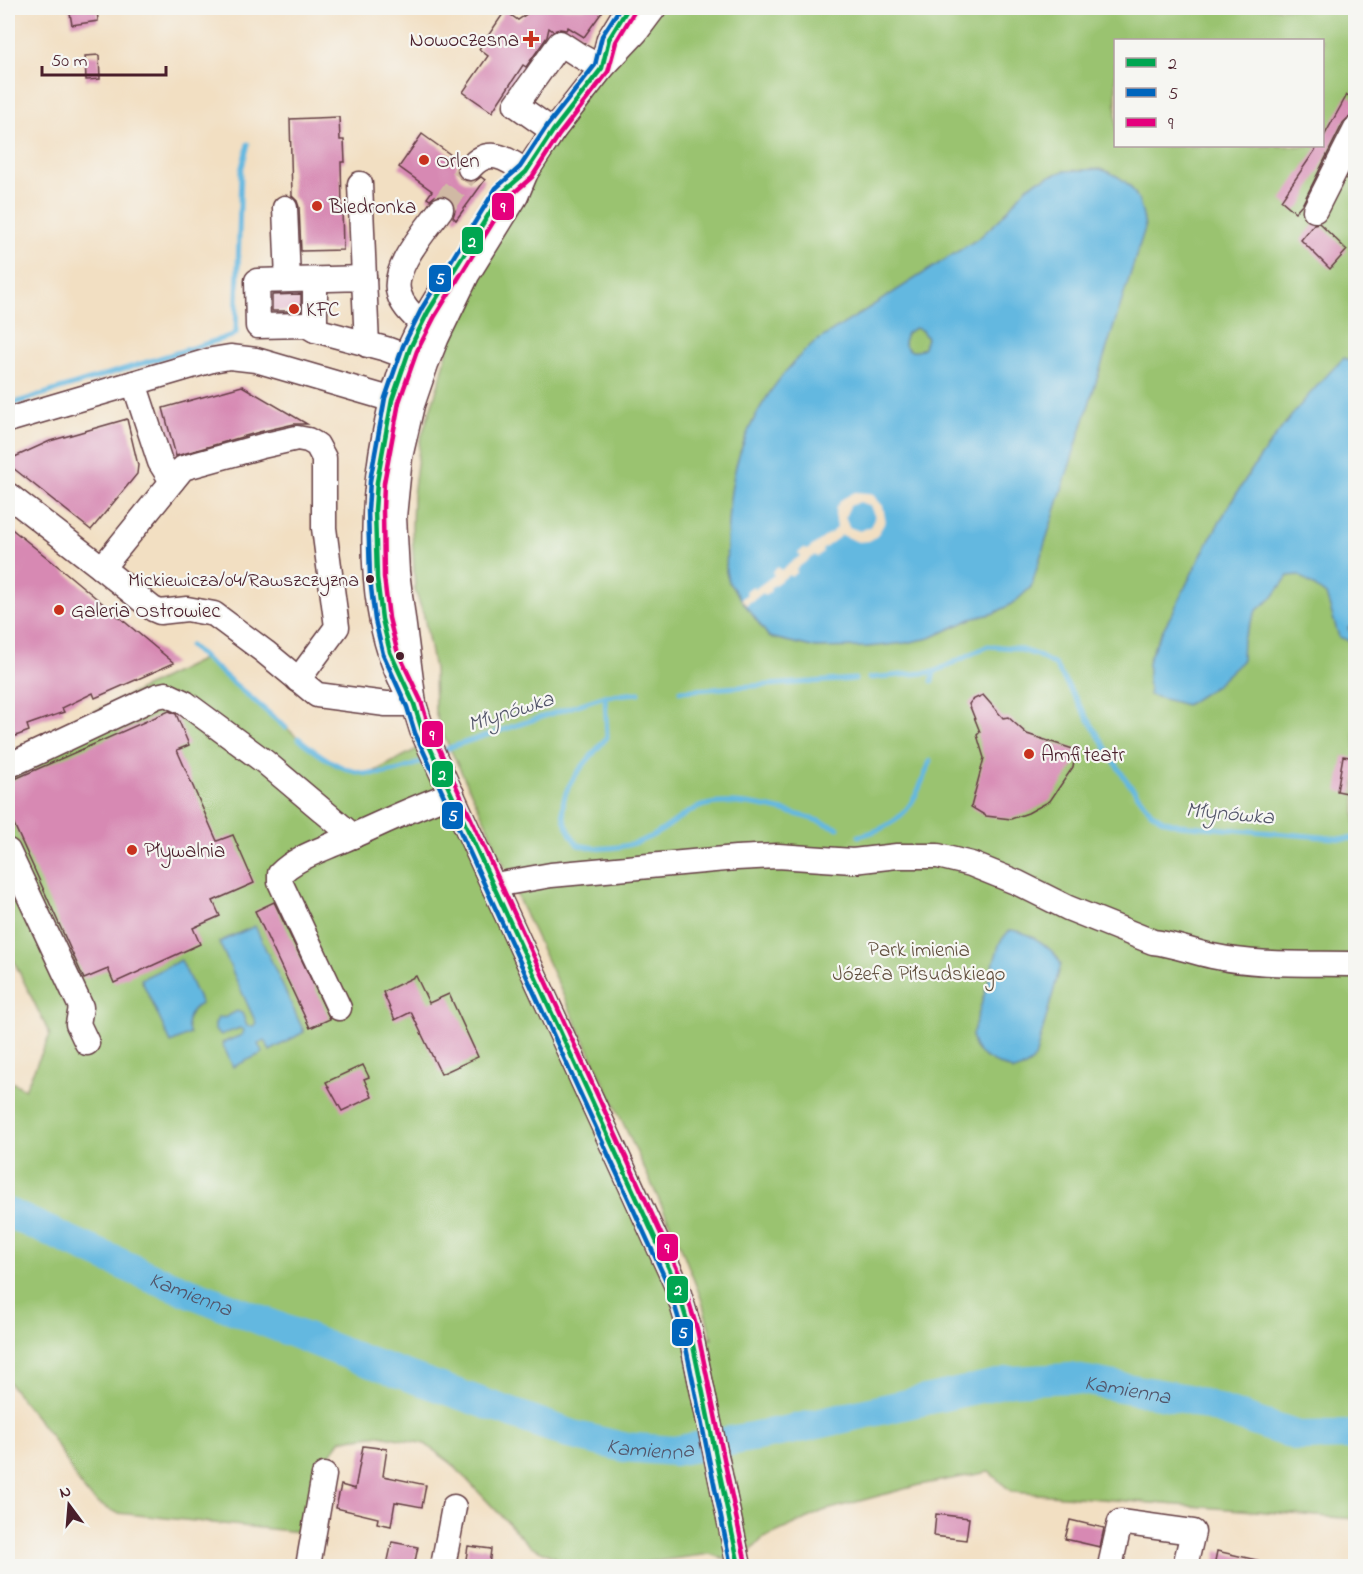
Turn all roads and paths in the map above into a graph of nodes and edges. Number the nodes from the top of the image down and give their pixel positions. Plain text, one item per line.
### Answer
1 (628, 8) edge
2 (654, 8) edge
3 (602, 68) junction
4 (1356, 129) edge
5 (553, 131) junction
6 (470, 168) tunnel mouth
7 (526, 172) junction
8 (360, 184) dead end
9 (285, 208) dead end
10 (441, 209) tunnel mouth
11 (1315, 210) dead end
12 (364, 278) junction
13 (288, 280) junction
14 (315, 280) junction
15 (422, 324) junction
16 (315, 330) junction
17 (367, 345) junction
18 (411, 365) junction
19 (134, 383) junction
20 (366, 393) junction
21 (402, 403) junction
22 (8, 420) edge
23 (386, 431) junction
24 (172, 481) junction
25 (8, 495) edge
26 (102, 568) junction
27 (298, 680) junction
28 (414, 704) junction
29 (8, 766) edge
30 (452, 794) junction
31 (353, 836) junction
32 (8, 851) edge
33 (494, 887) junction
34 (1356, 964) edge
35 (339, 1008) dead end
36 (87, 1043) dead end
37 (324, 1476) dead end
38 (454, 1507) dead end
39 (308, 1566) edge
40 (443, 1566) edge
41 (739, 1566) edge
42 (1110, 1566) edge
43 (1185, 1566) edge

1 - 3 street
2 - 3 street
3 - 5 street
3 - 5 street
4 - 11 street
5 - 7 street
6 - 7 street
7 - 15 street
7 - 18 street
8 - 12 street
9 - 13 street
10 - 15 street
12 - 14 street
12 - 17 street
13 - 14 street
13 - 16 street
14 - 16 street
15 - 18 street
16 - 17 street
17 - 18 street
18 - 20 street
18 - 21 street
19 - 20 street
19 - 22 street
19 - 24 street
20 - 21 street
20 - 23 street
21 - 23 street
21 - 28 street
23 - 28 street
24 - 26 street
24 - 27 street
25 - 26 street
26 - 27 street
27 - 28 street
28 - 30 street
29 - 31 street
30 - 31 street
30 - 33 street
31 - 35 street
32 - 36 street
33 - 34 street
33 - 41 street
37 - 39 street
38 - 40 street
42 - 43 street

